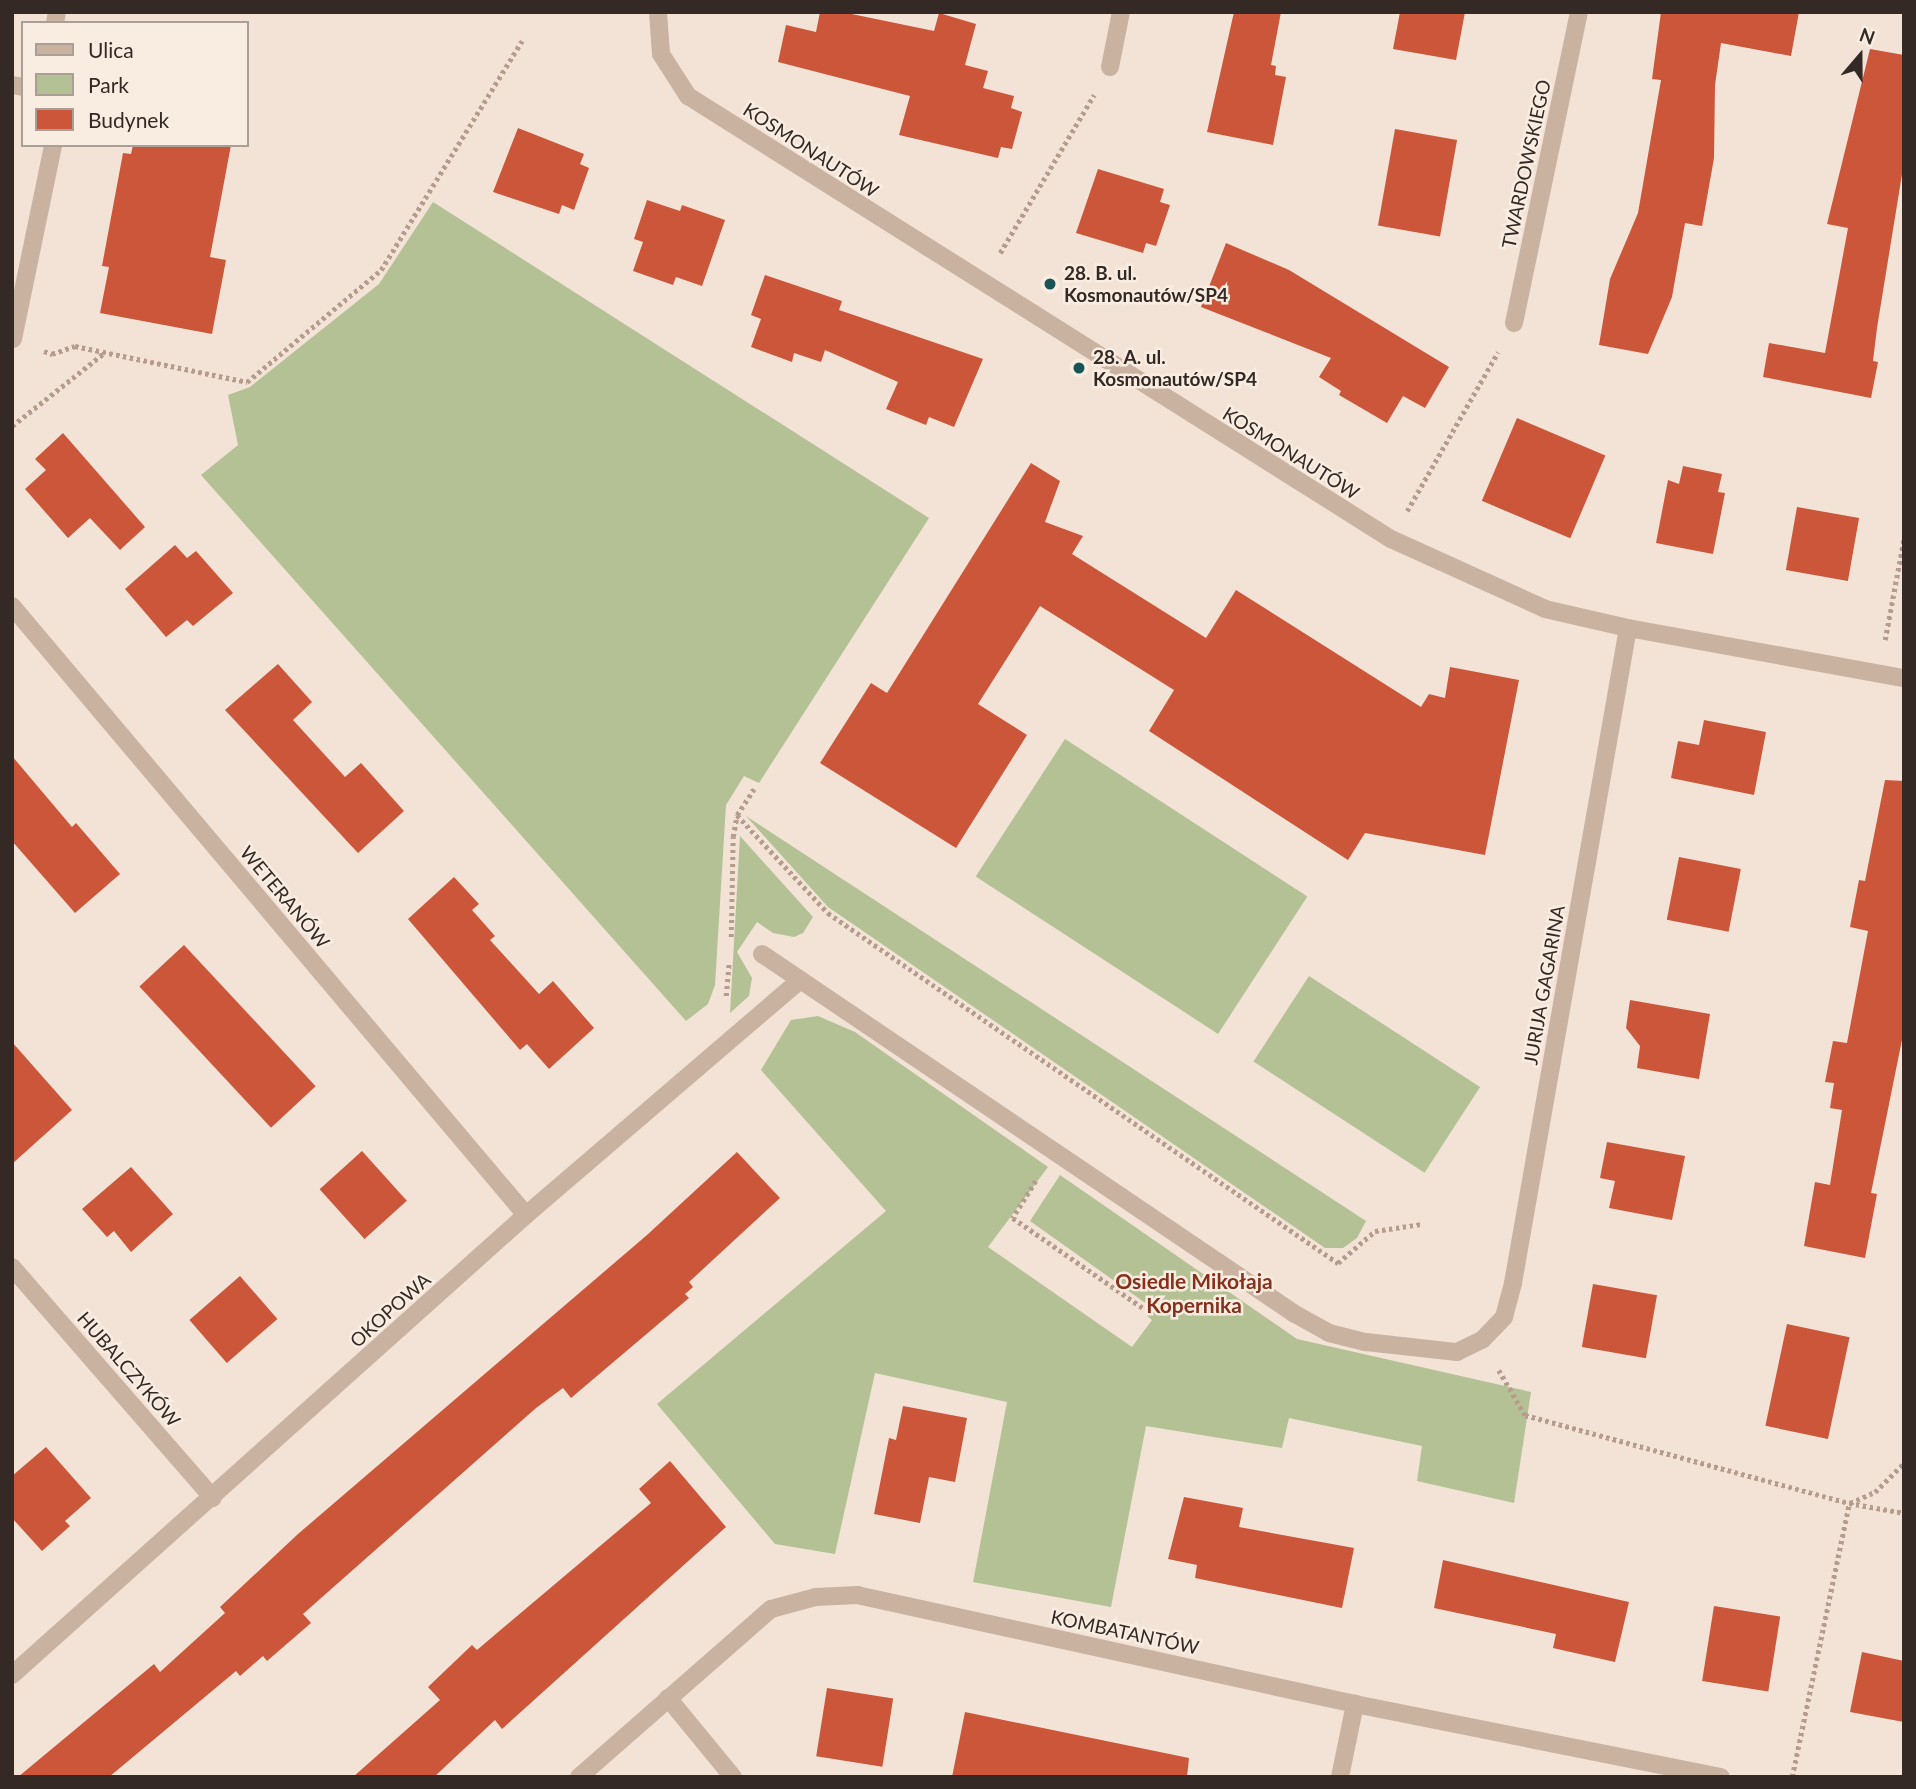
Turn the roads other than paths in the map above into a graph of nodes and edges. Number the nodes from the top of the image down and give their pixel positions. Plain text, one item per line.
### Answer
1 (658, 12) edge
2 (1121, 12) edge
3 (1579, 12) edge
4 (1110, 67) road end
5 (53, 147) edge
6 (1514, 323) road end
7 (13, 339) edge
8 (12, 607) edge
9 (1628, 628) junction
10 (1904, 678) edge
11 (762, 954) dead end
12 (800, 980) junction
13 (526, 1214) junction
14 (12, 1267) edge
15 (213, 1499) junction
16 (12, 1675) edge
17 (668, 1698) junction
18 (1355, 1704) junction
19 (579, 1777) edge
20 (733, 1777) edge
21 (1340, 1777) edge
22 (1721, 1777) edge

1 - 9 street, KOSMONAUTÓW
2 - 4 street
3 - 6 street, TWARDOWSKIEGO
5 - 7 street
8 - 13 street, WETERANÓW
9 - 10 street, KOSMONAUTÓW
9 - 12 street, JURIJA GAGARINA
11 - 12 street
12 - 13 street, OKOPOWA
13 - 15 street, OKOPOWA
14 - 15 street, HUBALCZYKÓW
15 - 16 street, OKOPOWA
17 - 18 street, KOMBATANTÓW
17 - 19 street, KOMBATANTÓW
17 - 20 street
18 - 21 street
18 - 22 street, KOMBATANTÓW

